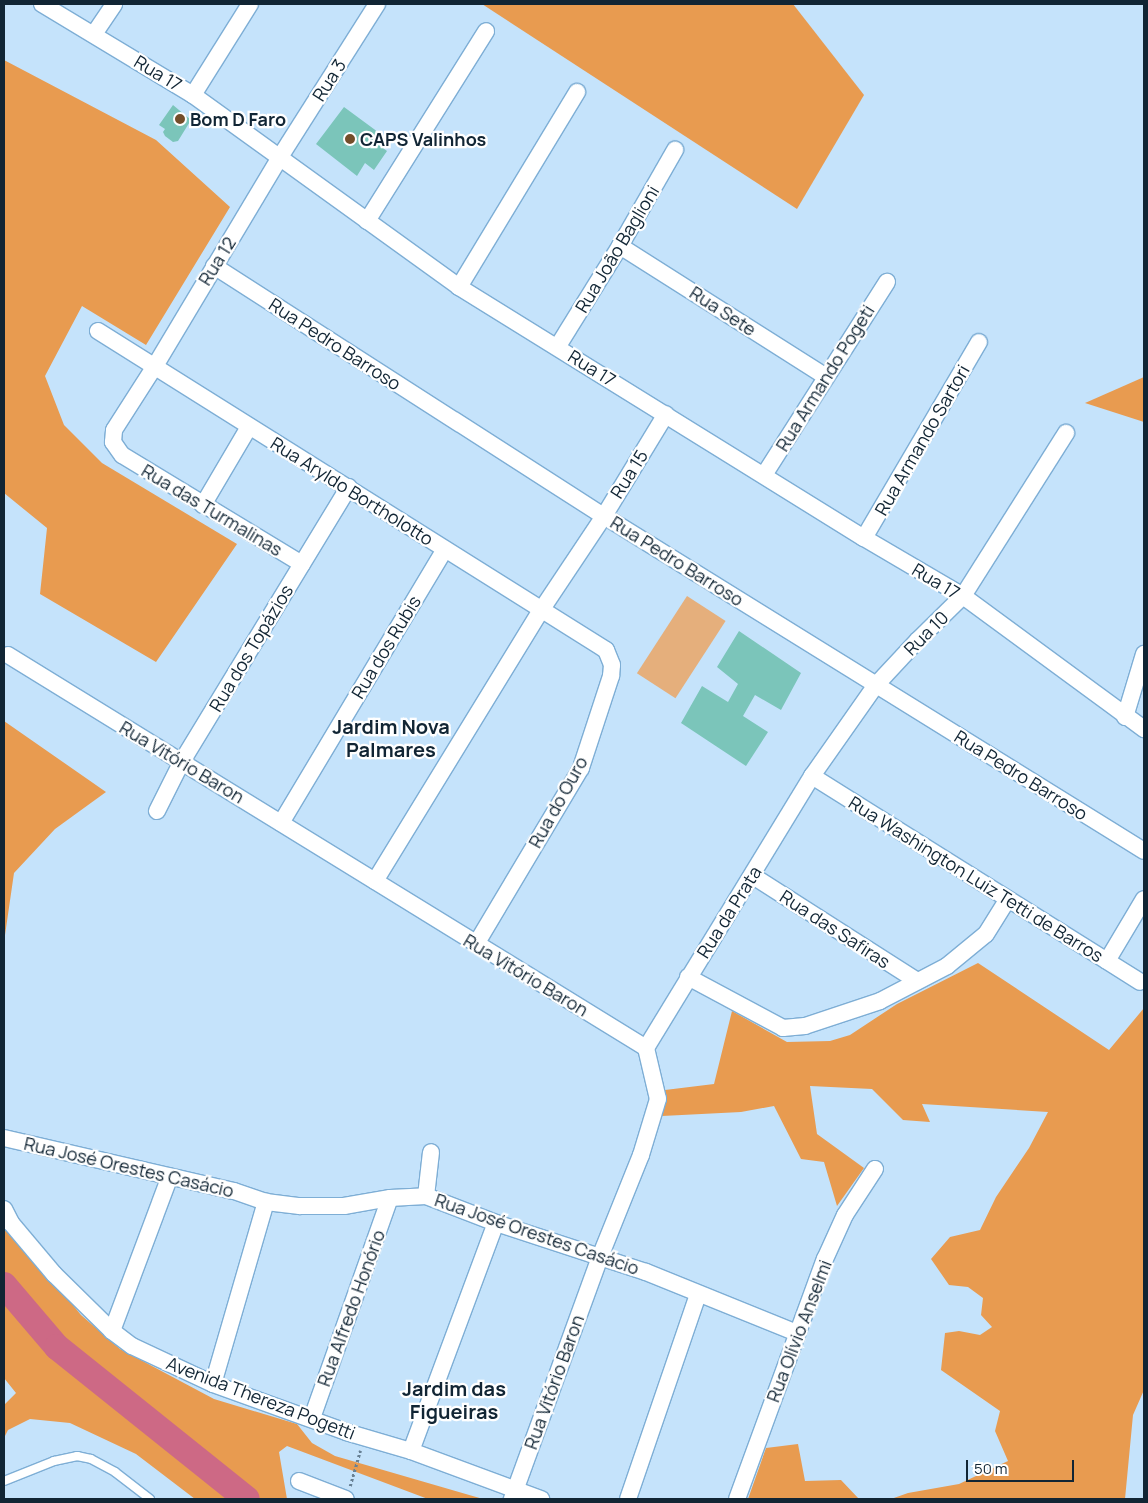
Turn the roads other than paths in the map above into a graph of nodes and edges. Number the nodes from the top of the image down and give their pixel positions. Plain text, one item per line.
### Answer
1 (42, 4) edge
2 (114, 4) edge
3 (250, 4) edge
4 (377, 4) edge
5 (486, 31) dead end
6 (94, 34) junction
7 (577, 92) dead end
8 (193, 95) junction
9 (675, 150) dead end
10 (280, 157) junction
11 (367, 221) junction
12 (620, 246) junction
13 (214, 266) junction
14 (886, 282) dead end
15 (459, 287) junction
16 (98, 331) dead end
17 (979, 342) dead end
18 (558, 346) junction
19 (155, 366) junction
20 (825, 376) junction
21 (666, 414) junction
22 (250, 427) junction
23 (1066, 433) dead end
24 (122, 455) joint
25 (764, 475) junction
26 (349, 487) junction
27 (203, 504) junction
28 (604, 516) junction
29 (864, 538) junction
30 (445, 549) junction
31 (302, 564) junction
32 (963, 596) junction
33 (542, 609) junction
34 (606, 650) joint
35 (1144, 654) edge
36 (8, 655) dead end
37 (876, 685) junction
38 (1125, 717) junction
39 (1144, 729) edge
40 (182, 763) junction
41 (812, 776) junction
42 (157, 811) dead end
43 (281, 823) junction
44 (1144, 851) edge
45 (753, 876) junction
46 (375, 881) junction
47 (1144, 899) edge
48 (1007, 900) junction
49 (476, 944) junction
50 (1107, 961) junction
51 (688, 977) junction
52 (917, 981) junction
53 (1140, 982) dead end
54 (646, 1048) junction
55 (4, 1138) edge
56 (431, 1152) dead end
57 (875, 1169) dead end
58 (170, 1176) junction
59 (426, 1196) junction
60 (390, 1198) junction
61 (266, 1202) junction
62 (4, 1209) edge
63 (496, 1223) junction
64 (600, 1257) junction
65 (698, 1294) junction
66 (112, 1331) junction
67 (797, 1333) junction
68 (213, 1384) junction
69 (312, 1418) junction
70 (411, 1451) junction
71 (299, 1480) dead end
72 (4, 1481) edge
73 (513, 1494) edge
74 (347, 1495) edge
75 (150, 1499) edge
76 (541, 1499) edge
77 (628, 1499) edge
78 (736, 1499) edge

1 - 6 street, Rua 17
2 - 6 street
3 - 8 street
4 - 10 street, Rua 3
5 - 11 street
6 - 8 street, Rua 17
7 - 15 street
8 - 10 street, Rua 17
9 - 12 street, Rua João Baglioni
10 - 11 street, Rua 17
10 - 13 street, Rua 12
11 - 15 street, Rua 17
12 - 18 street, Rua João Baglioni
12 - 20 street, Rua Sete
13 - 19 street, Rua 12
13 - 28 street, Rua Pedro Barroso
14 - 20 street, Rua Armando Pogeti
15 - 18 street, Rua 17
16 - 19 street, Rua Aryldo Bortholotto
17 - 29 street, Rua Armando Sartori
18 - 21 street, Rua 17
19 - 22 street, Rua Aryldo Bortholotto
19 - 24 street, Rua 12
20 - 25 street, Rua Armando Pogeti
21 - 25 street, Rua 17
21 - 28 street, Rua 15
22 - 26 street, Rua Aryldo Bortholotto
22 - 27 street
23 - 32 street, Rua 10
24 - 27 street, Rua das Turmalinas
25 - 29 street, Rua 17
26 - 30 street, Rua Aryldo Bortholotto
26 - 31 street, Rua dos Topázios
27 - 31 street, Rua das Turmalinas
28 - 33 street, Rua 15
28 - 37 street, Rua Pedro Barroso
29 - 32 street, Rua 17
30 - 33 street, Rua Aryldo Bortholotto
30 - 43 street, Rua dos Rubis
31 - 40 street, Rua dos Topázios
32 - 37 street, Rua 10
32 - 38 street, Rua 17
33 - 34 street, Rua Aryldo Bortholotto
33 - 46 street, Rua 15
34 - 49 street, Rua do Ouro
35 - 38 street
36 - 40 street, Rua Vitório Baron
37 - 41 street, Rua 10
37 - 44 street, Rua Pedro Barroso
38 - 39 street, Rua 17
40 - 42 street, Rua dos Topázios
40 - 43 street, Rua Vitório Baron
41 - 45 street, Rua da Prata
41 - 48 street, Rua Washington Luiz Tetti de Barros
43 - 46 street, Rua Vitório Baron
45 - 51 street, Rua da Prata
45 - 52 street, Rua das Safiras
46 - 49 street, Rua Vitório Baron
47 - 50 street
48 - 50 street, Rua Washington Luiz Tetti de Barros
48 - 52 street
49 - 54 street, Rua Vitório Baron
50 - 53 street, Rua Washington Luiz Tetti de Barros
51 - 52 street
51 - 54 street, Rua da Prata
54 - 64 street, Rua Vitório Baron
55 - 58 street, Rua José Orestes Casácio
56 - 59 street
57 - 67 street, Rua Olívio Anselmi
58 - 61 street, Rua José Orestes Casácio
58 - 66 street
59 - 60 street, Rua José Orestes Casácio
59 - 63 street, Rua José Orestes Casácio
60 - 61 street, Rua José Orestes Casácio
60 - 69 street, Rua Alfredo Honório
61 - 68 street
62 - 66 street, Avenida Thereza Pogetti
63 - 64 street, Rua José Orestes Casácio
63 - 70 street
64 - 65 street, Rua José Orestes Casácio
64 - 73 street, Rua Vitório Baron
65 - 67 street, Rua José Orestes Casácio
65 - 77 street
66 - 68 street, Avenida Thereza Pogetti
67 - 78 street, Rua Olívio Anselmi
68 - 69 street, Avenida Thereza Pogetti
69 - 70 street, Avenida Thereza Pogetti
70 - 73 street, Avenida Thereza Pogetti
71 - 74 street
72 - 75 lane
73 - 76 street, Avenida Thereza Pogetti

